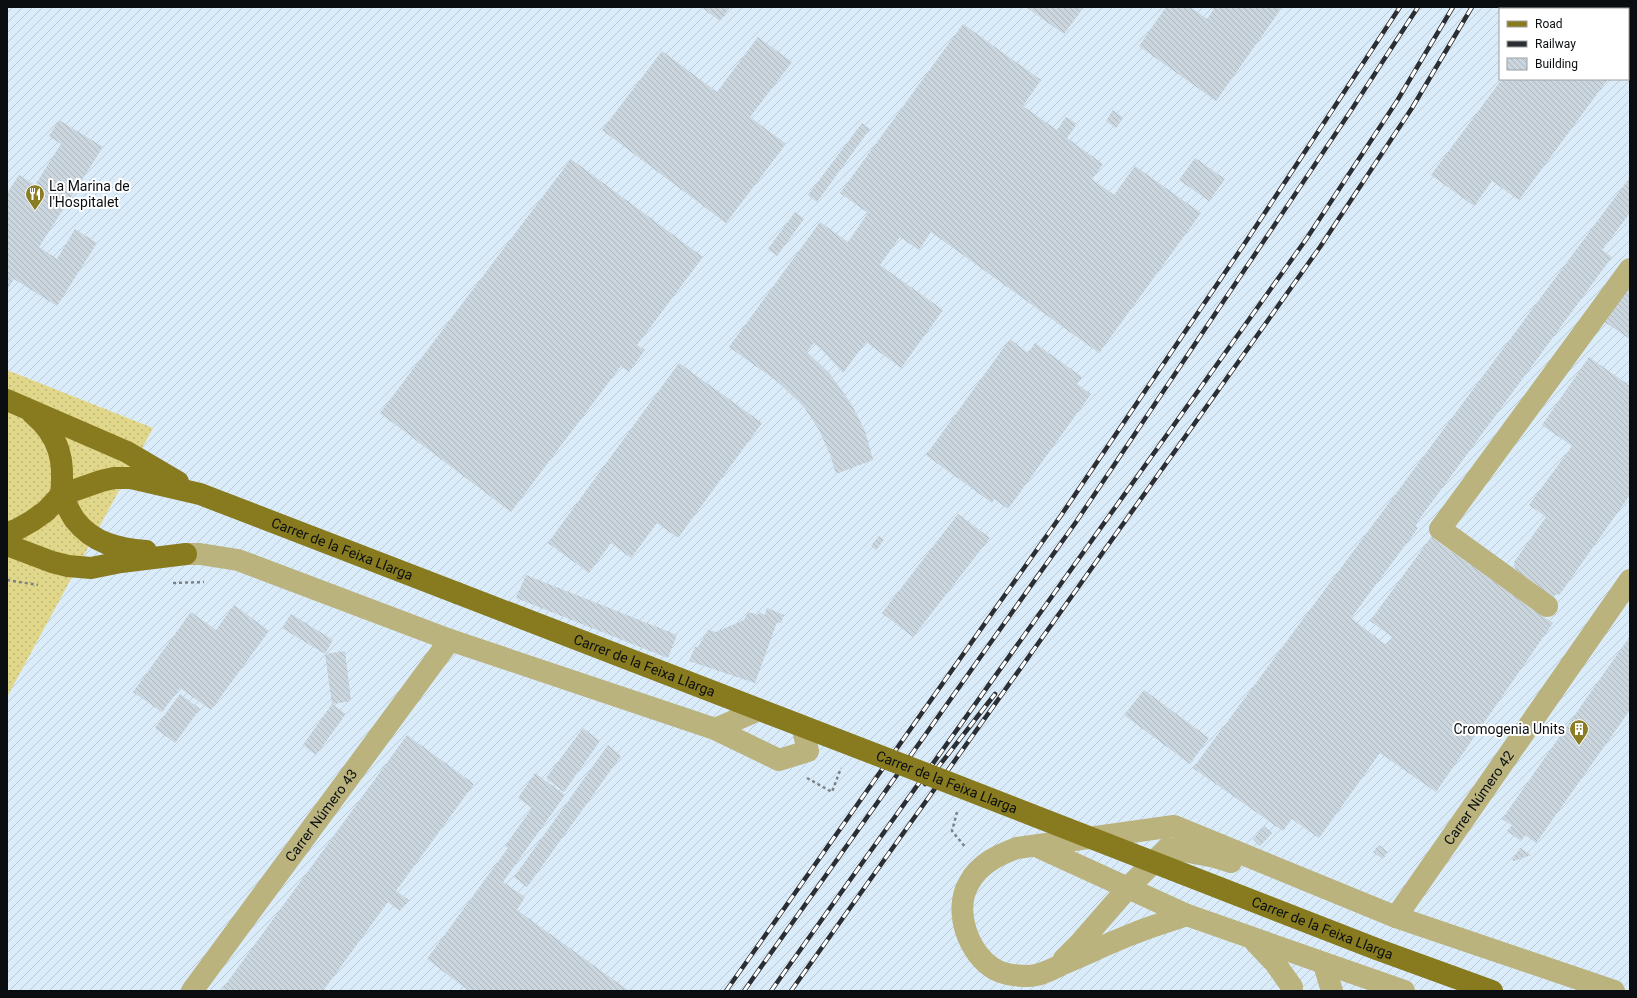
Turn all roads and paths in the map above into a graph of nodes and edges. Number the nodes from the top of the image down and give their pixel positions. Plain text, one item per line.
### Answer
1 (1630, 269) edge
2 (16, 404) edge
3 (200, 494) junction
4 (61, 495) junction
5 (7, 533) edge
6 (7, 545) edge
7 (186, 554) junction
8 (1630, 580) edge
9 (1547, 606) dead end
10 (450, 640) junction
11 (715, 730) dead end
12 (841, 768) dead end
13 (832, 792) dead end
14 (958, 810) dead end
15 (952, 831) dead end
16 (1036, 846) junction
17 (1127, 889) junction
18 (1187, 916) junction
19 (1396, 918) junction
20 (1250, 937) junction
21 (1324, 964) junction
22 (1046, 972) junction
23 (192, 991) edge
24 (1292, 991) edge
25 (1332, 991) edge
26 (1404, 991) edge
27 (1492, 991) edge
28 (1614, 991) edge

1 - 9 street
2 - 3 main road, Carrer de la Feixa Llarga
2 - 4 main road, Carrer de la Feixa Llarga
3 - 4 main road, Carrer de la Feixa Llarga
3 - 27 main road, Carrer de la Feixa Llarga, bridge
4 - 5 main road, Carrer de la Feixa Llarga
4 - 7 main road
6 - 7 main road
7 - 10 street
8 - 19 street, Carrer Número 42
10 - 11 street
10 - 23 street, Carrer Número 43
12 - 13 path
14 - 15 path
16 - 17 street
16 - 19 street, Carrer de la Feixa Llarga
16 - 22 street, Carrer de la Feixa Llarga
17 - 18 street
17 - 19 street, Carrer de la Feixa Llarga
17 - 22 street, Carrer de la Feixa Llarga
18 - 20 street
18 - 22 street, Carrer de la Feixa Llarga
19 - 28 street, Carrer de la Feixa Llarga
20 - 21 street
20 - 24 street
21 - 25 street
21 - 26 street

